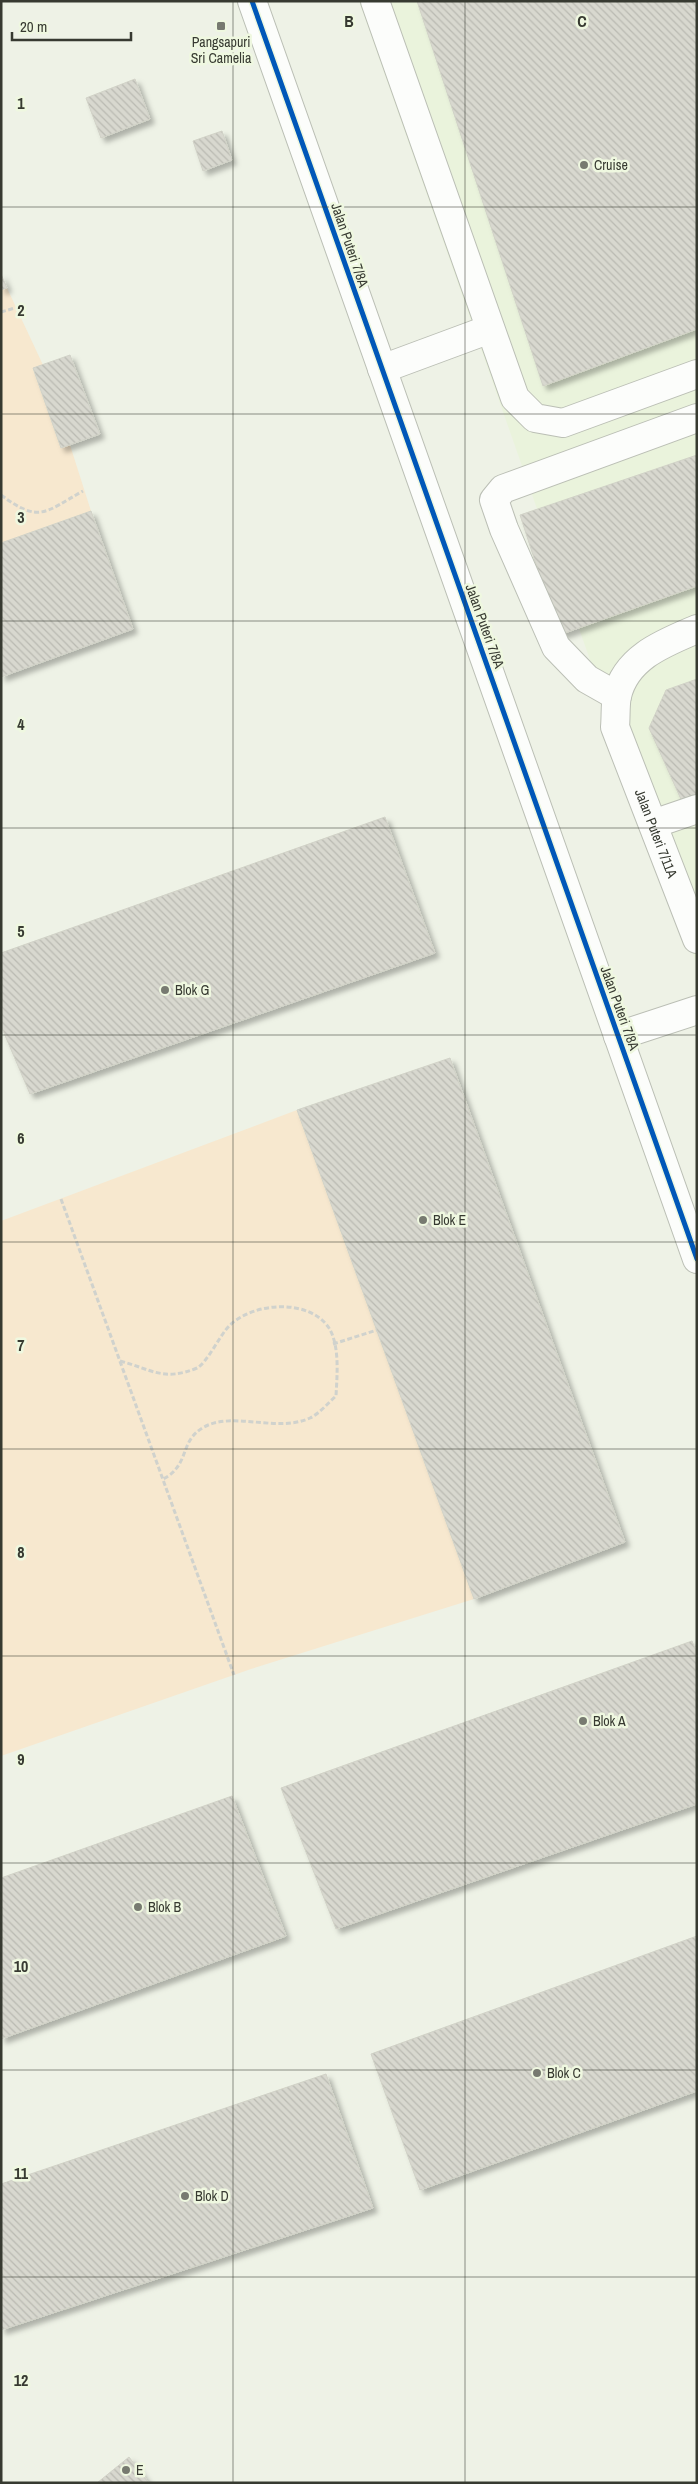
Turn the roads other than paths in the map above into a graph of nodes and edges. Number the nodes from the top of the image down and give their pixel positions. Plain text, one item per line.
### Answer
1 (252, 1) edge
2 (374, 1) edge
3 (490, 329) junction
4 (382, 369) junction
5 (697, 374) edge
6 (697, 418) edge
7 (697, 629) edge
8 (617, 696) junction
9 (697, 809) edge
10 (653, 824) junction
11 (697, 939) edge
12 (697, 1010) edge
13 (618, 1036) junction
14 (697, 1259) edge

1 - 4 street, Jalan Puteri 7/8A
2 - 3 street
3 - 4 street
3 - 5 street
4 - 13 street, Jalan Puteri 7/8A
6 - 8 street
7 - 8 street
8 - 10 street, Jalan Puteri 7/11A
9 - 10 street
10 - 11 street, Jalan Puteri 7/11A
12 - 13 street
13 - 14 street, Jalan Puteri 7/8A

